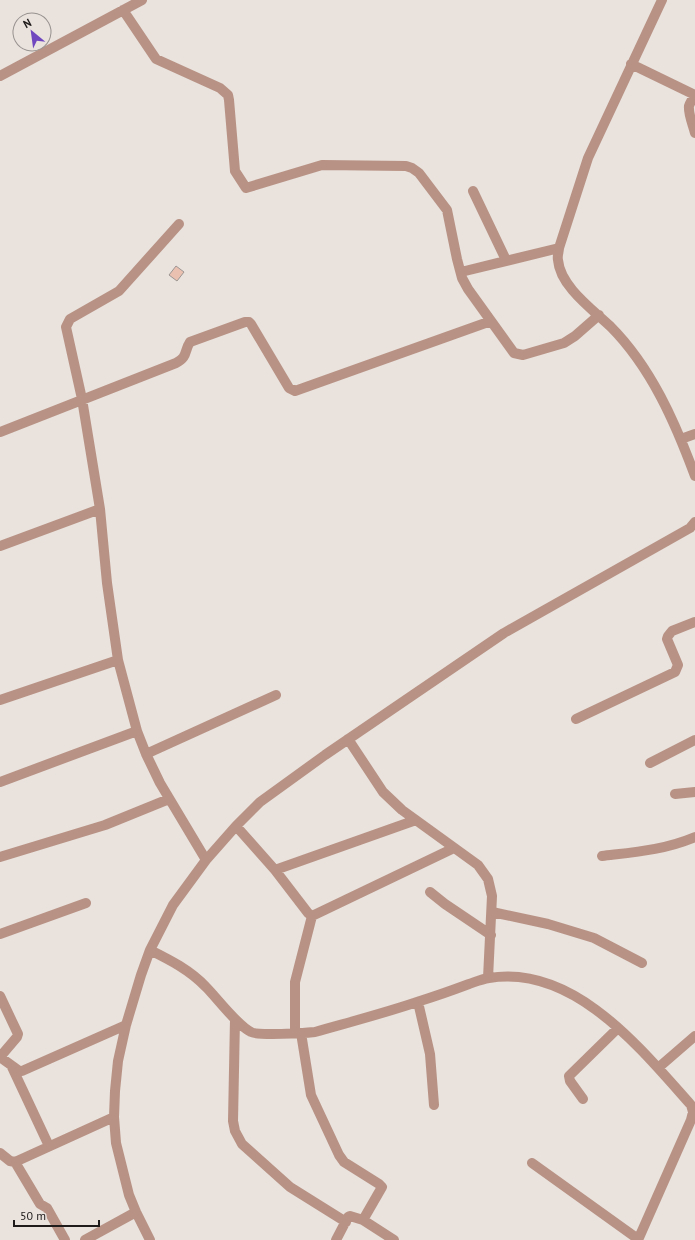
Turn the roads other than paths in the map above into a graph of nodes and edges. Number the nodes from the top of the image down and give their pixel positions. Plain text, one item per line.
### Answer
1 (142, 0) edge
2 (662, 0) edge
3 (123, 10) junction
4 (631, 64) junction
5 (0, 76) edge
6 (695, 133) edge
7 (473, 191) dead end
8 (179, 224) dead end
9 (559, 248) junction
10 (506, 260) junction
11 (461, 272) junction
12 (599, 316) junction
13 (491, 322) junction
14 (82, 399) junction
15 (0, 432) edge
16 (695, 434) edge
17 (681, 438) junction
18 (695, 476) edge
19 (100, 509) junction
20 (695, 522) edge
21 (0, 546) edge
22 (695, 622) edge
23 (118, 660) junction
24 (276, 694) dead end
25 (0, 700) edge
26 (576, 720) dead end
27 (137, 731) junction
28 (348, 740) junction
29 (695, 740) edge
30 (146, 754) junction
31 (650, 763) dead end
32 (0, 782) edge
33 (695, 792) edge
34 (675, 794) dead end
35 (169, 799) junction
36 (416, 820) junction
37 (236, 826) junction
38 (695, 837) edge
39 (454, 848) junction
40 (602, 856) dead end
41 (0, 857) edge
42 (206, 860) junction
43 (275, 870) junction
44 (430, 892) dead end
45 (86, 903) dead end
46 (492, 912) junction
47 (312, 916) junction
48 (0, 934) edge
49 (491, 935) junction
50 (150, 950) junction
51 (642, 963) dead end
52 (488, 978) junction
53 (0, 996) edge
54 (418, 1002) junction
55 (235, 1019) junction
56 (126, 1025) junction
57 (618, 1028) junction
58 (298, 1033) junction
59 (695, 1036) edge
60 (0, 1057) edge
61 (10, 1064) junction
62 (658, 1068) junction
63 (584, 1099) dead end
64 (434, 1105) dead end
65 (114, 1117) junction
66 (49, 1146) junction
67 (0, 1153) edge
68 (15, 1162) junction
69 (532, 1163) dead end
70 (136, 1212) junction
71 (363, 1220) junction
72 (346, 1222) junction
73 (638, 1239) edge
74 (65, 1240) edge
75 (85, 1240) edge
76 (150, 1240) edge
77 (336, 1240) edge
78 (394, 1240) edge

1 - 3 street
2 - 4 street
3 - 5 street
3 - 11 street
4 - 6 street
4 - 9 street
7 - 10 street
8 - 14 street
9 - 10 street
9 - 12 street
10 - 11 street
11 - 13 street
12 - 13 street
12 - 17 street
13 - 14 street
14 - 15 street
14 - 19 street
16 - 17 street
17 - 18 street
19 - 21 street
19 - 23 street
20 - 28 street
22 - 26 street
23 - 25 street
23 - 27 street
24 - 30 street
27 - 30 street
27 - 32 street
28 - 36 street
28 - 37 street
29 - 31 street
30 - 35 street
33 - 34 street
35 - 41 street
35 - 42 street
36 - 39 street
36 - 43 street
37 - 42 street
37 - 43 street
38 - 40 street
39 - 46 street
39 - 47 street
42 - 50 street
43 - 47 street
44 - 49 street
45 - 48 street
46 - 49 street
46 - 51 street
47 - 58 street
49 - 52 street
50 - 55 street
50 - 56 street
52 - 54 street
52 - 57 street
53 - 60 street
54 - 58 street
54 - 64 street
55 - 58 street
55 - 72 street
56 - 61 street
56 - 65 street
57 - 62 street
57 - 63 street
58 - 71 street
59 - 62 street
60 - 61 street
61 - 66 street
62 - 73 street
65 - 66 street
65 - 70 street
66 - 68 street
67 - 68 street
68 - 74 street
69 - 73 street
70 - 75 street
70 - 76 street
71 - 72 street
71 - 78 street
72 - 77 street

